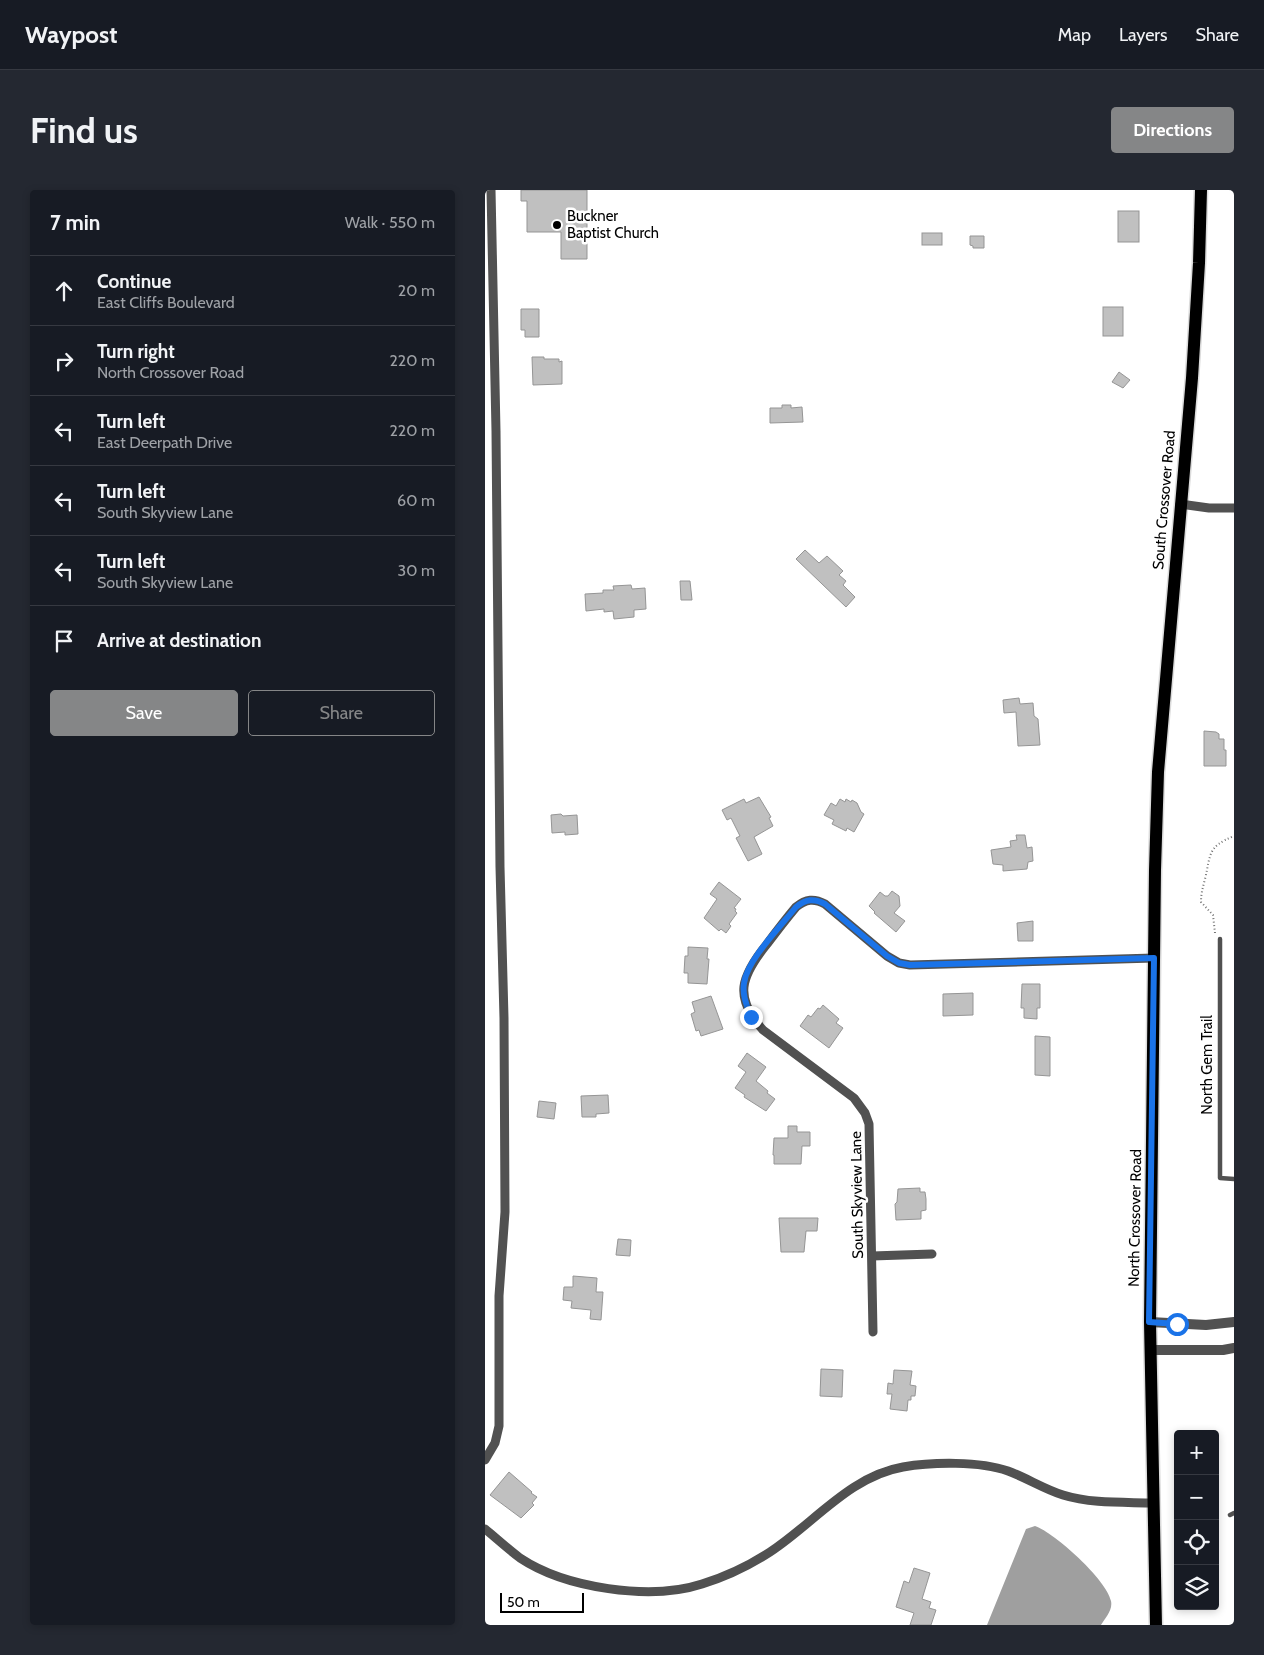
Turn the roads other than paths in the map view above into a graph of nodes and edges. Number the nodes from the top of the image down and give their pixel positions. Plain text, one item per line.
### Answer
1 (491, 190) edge
2 (1201, 190) edge
3 (1180, 504) junction
4 (1234, 508) edge
5 (1157, 812) joint
6 (1220, 939) road end
7 (1154, 958) junction
8 (1234, 1180) edge
9 (932, 1254) dead end
10 (872, 1256) junction
11 (1149, 1322) junction
12 (1234, 1322) edge
13 (873, 1332) dead end
14 (1234, 1348) edge
15 (1150, 1350) junction
16 (485, 1460) edge
17 (1153, 1503) junction
18 (485, 1528) edge
19 (1156, 1625) edge

1 - 16 street
2 - 3 main road, South Crossover Road
3 - 4 street
3 - 5 main road, South Crossover Road
5 - 7 main road, North Crossover Road
6 - 8 lane, North Gem Trail
7 - 10 street, South Skyview Lane
7 - 11 main road, North Crossover Road
9 - 10 street
10 - 13 street, South Skyview Lane
11 - 12 street
11 - 15 main road, North Crossover Road
14 - 15 street
15 - 17 main road, North Crossover Road
17 - 18 street
17 - 19 main road, North Crossover Road

